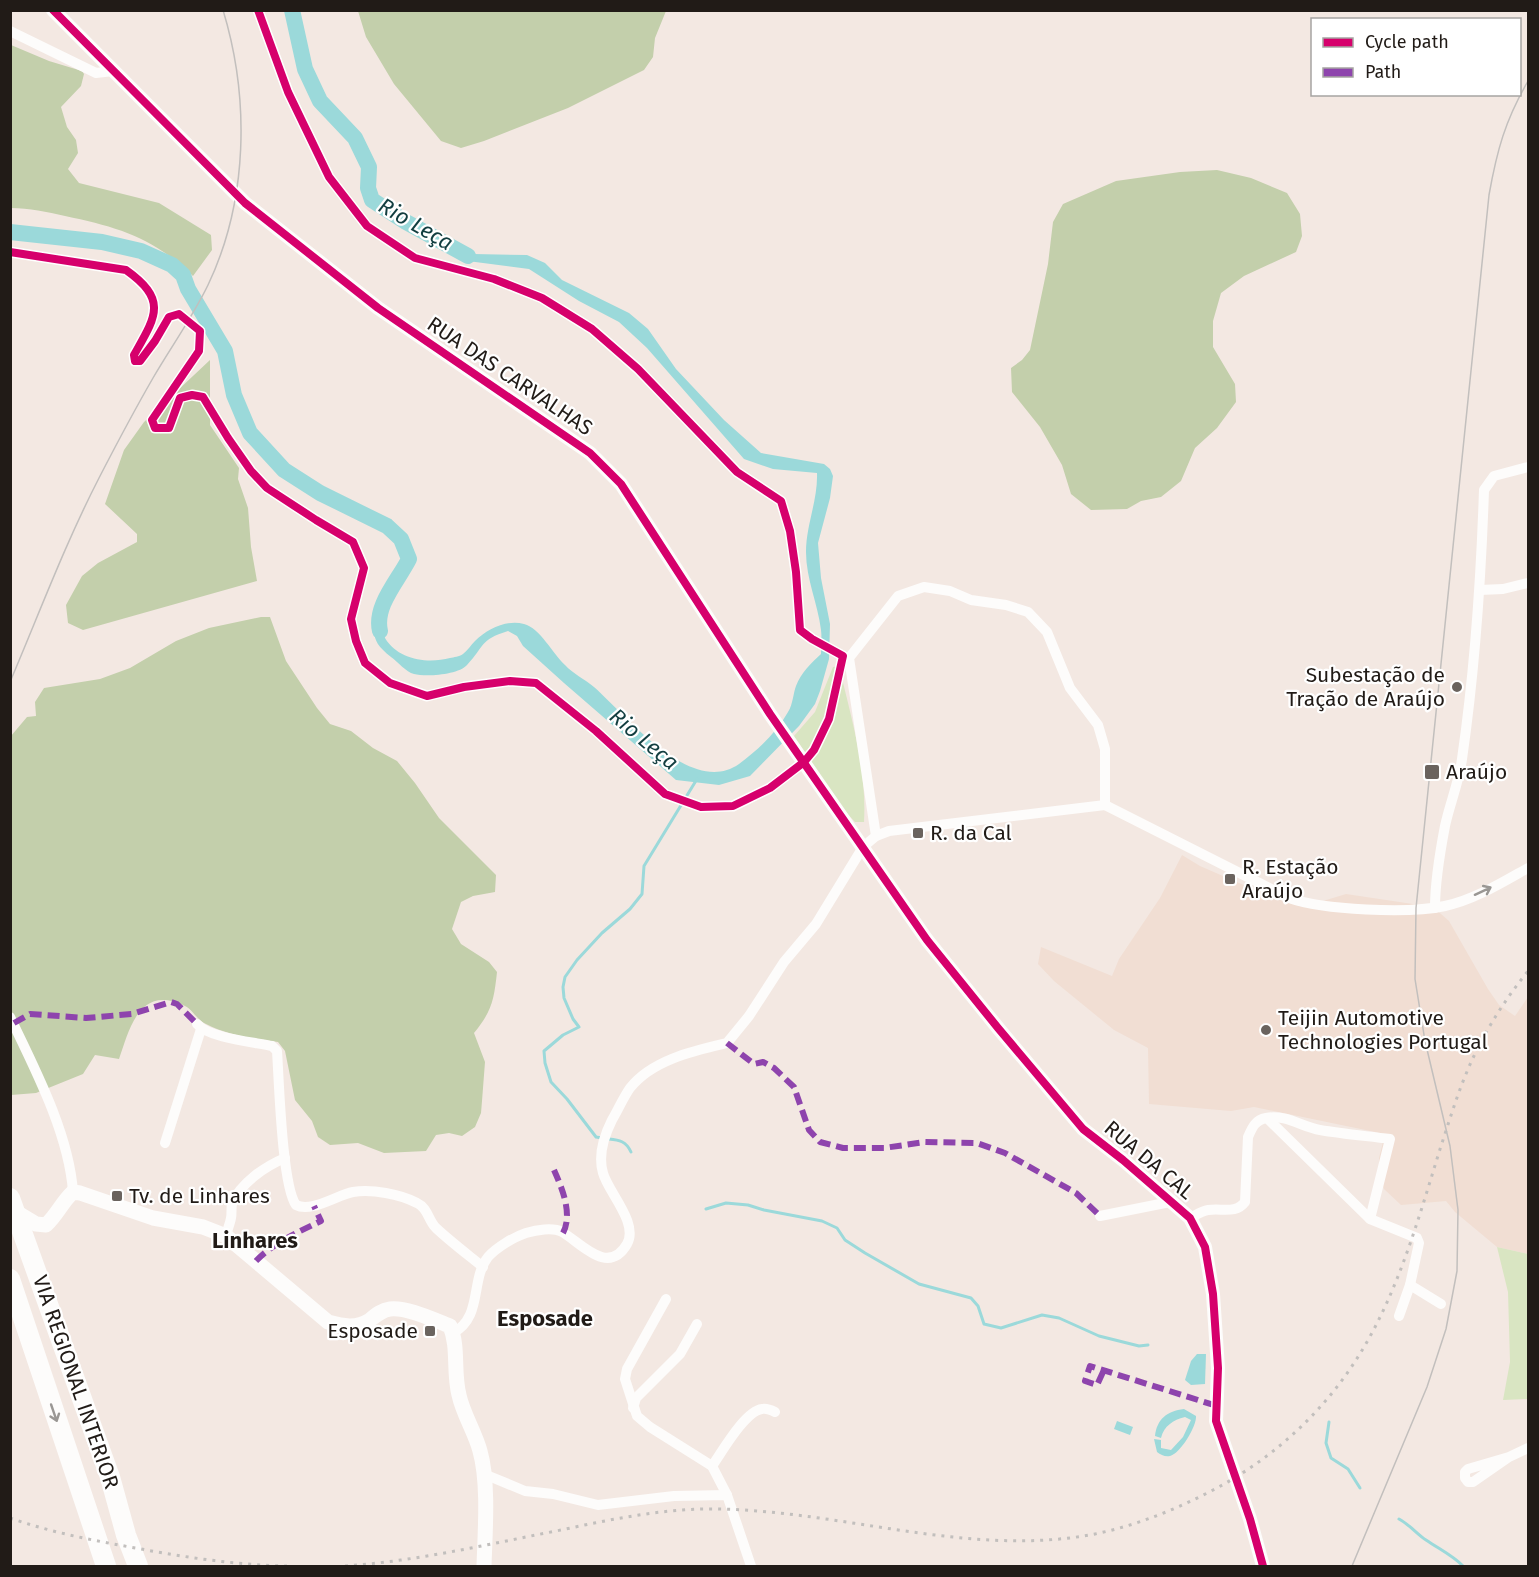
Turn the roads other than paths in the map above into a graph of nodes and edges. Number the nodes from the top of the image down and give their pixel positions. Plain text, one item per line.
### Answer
1 (53, 10) edge
2 (10, 32) edge
3 (112, 71) junction
4 (1528, 467) edge
5 (1528, 583) edge
6 (1480, 590) junction
7 (1105, 805) junction
8 (876, 836) junction
9 (863, 847) junction
10 (1528, 868) edge
11 (1435, 908) junction
12 (10, 1017) edge
13 (1267, 1118) junction
14 (165, 1143) dead end
15 (285, 1158) junction
16 (73, 1192) junction
17 (10, 1198) edge
18 (1170, 1202) junction
19 (10, 1209) edge
20 (1100, 1216) dead end
21 (1190, 1218) junction
22 (1370, 1219) junction
23 (226, 1236) junction
24 (483, 1267) junction
25 (10, 1280) edge
26 (1410, 1285) junction
27 (666, 1299) dead end
28 (1441, 1304) dead end
29 (1399, 1316) dead end
30 (697, 1324) dead end
31 (453, 1333) junction
32 (633, 1408) junction
33 (775, 1412) dead end
34 (1528, 1448) edge
35 (1509, 1457) dead end
36 (712, 1466) junction
37 (484, 1474) junction
38 (727, 1495) junction
39 (485, 1563) edge
40 (105, 1564) edge
41 (143, 1565) edge
42 (751, 1566) edge
43 (1263, 1566) edge

1 - 3 street, RUA DAS CARVALHAS
2 - 3 street
3 - 9 street, RUA DAS CARVALHAS
4 - 6 street
5 - 6 street
6 - 11 street
7 - 8 street
7 - 8 street
7 - 11 street
8 - 9 street
9 - 18 street, RUA DA CAL
9 - 24 street
11 -> 10 street
12 - 16 street
13 - 21 street
13 - 22 street
13 - 22 street
14 - 15 street
15 - 23 street
15 - 24 street
16 - 19 main road
16 - 23 main road
17 - 41 highway, VIA REGIONAL INTERIOR
18 - 20 street
18 - 21 street, RUA DA CAL
21 - 43 street, RUA DA CAL
22 - 26 street
23 - 31 main road
24 - 31 street
25 -> 40 highway, VIA REGIONAL INTERIOR
26 - 28 street
26 - 29 street
27 - 32 street
30 - 32 street
31 - 37 main road
32 - 36 street
33 - 36 street
34 - 35 street
36 - 38 street
37 - 38 street
37 - 39 main road
38 - 42 street

